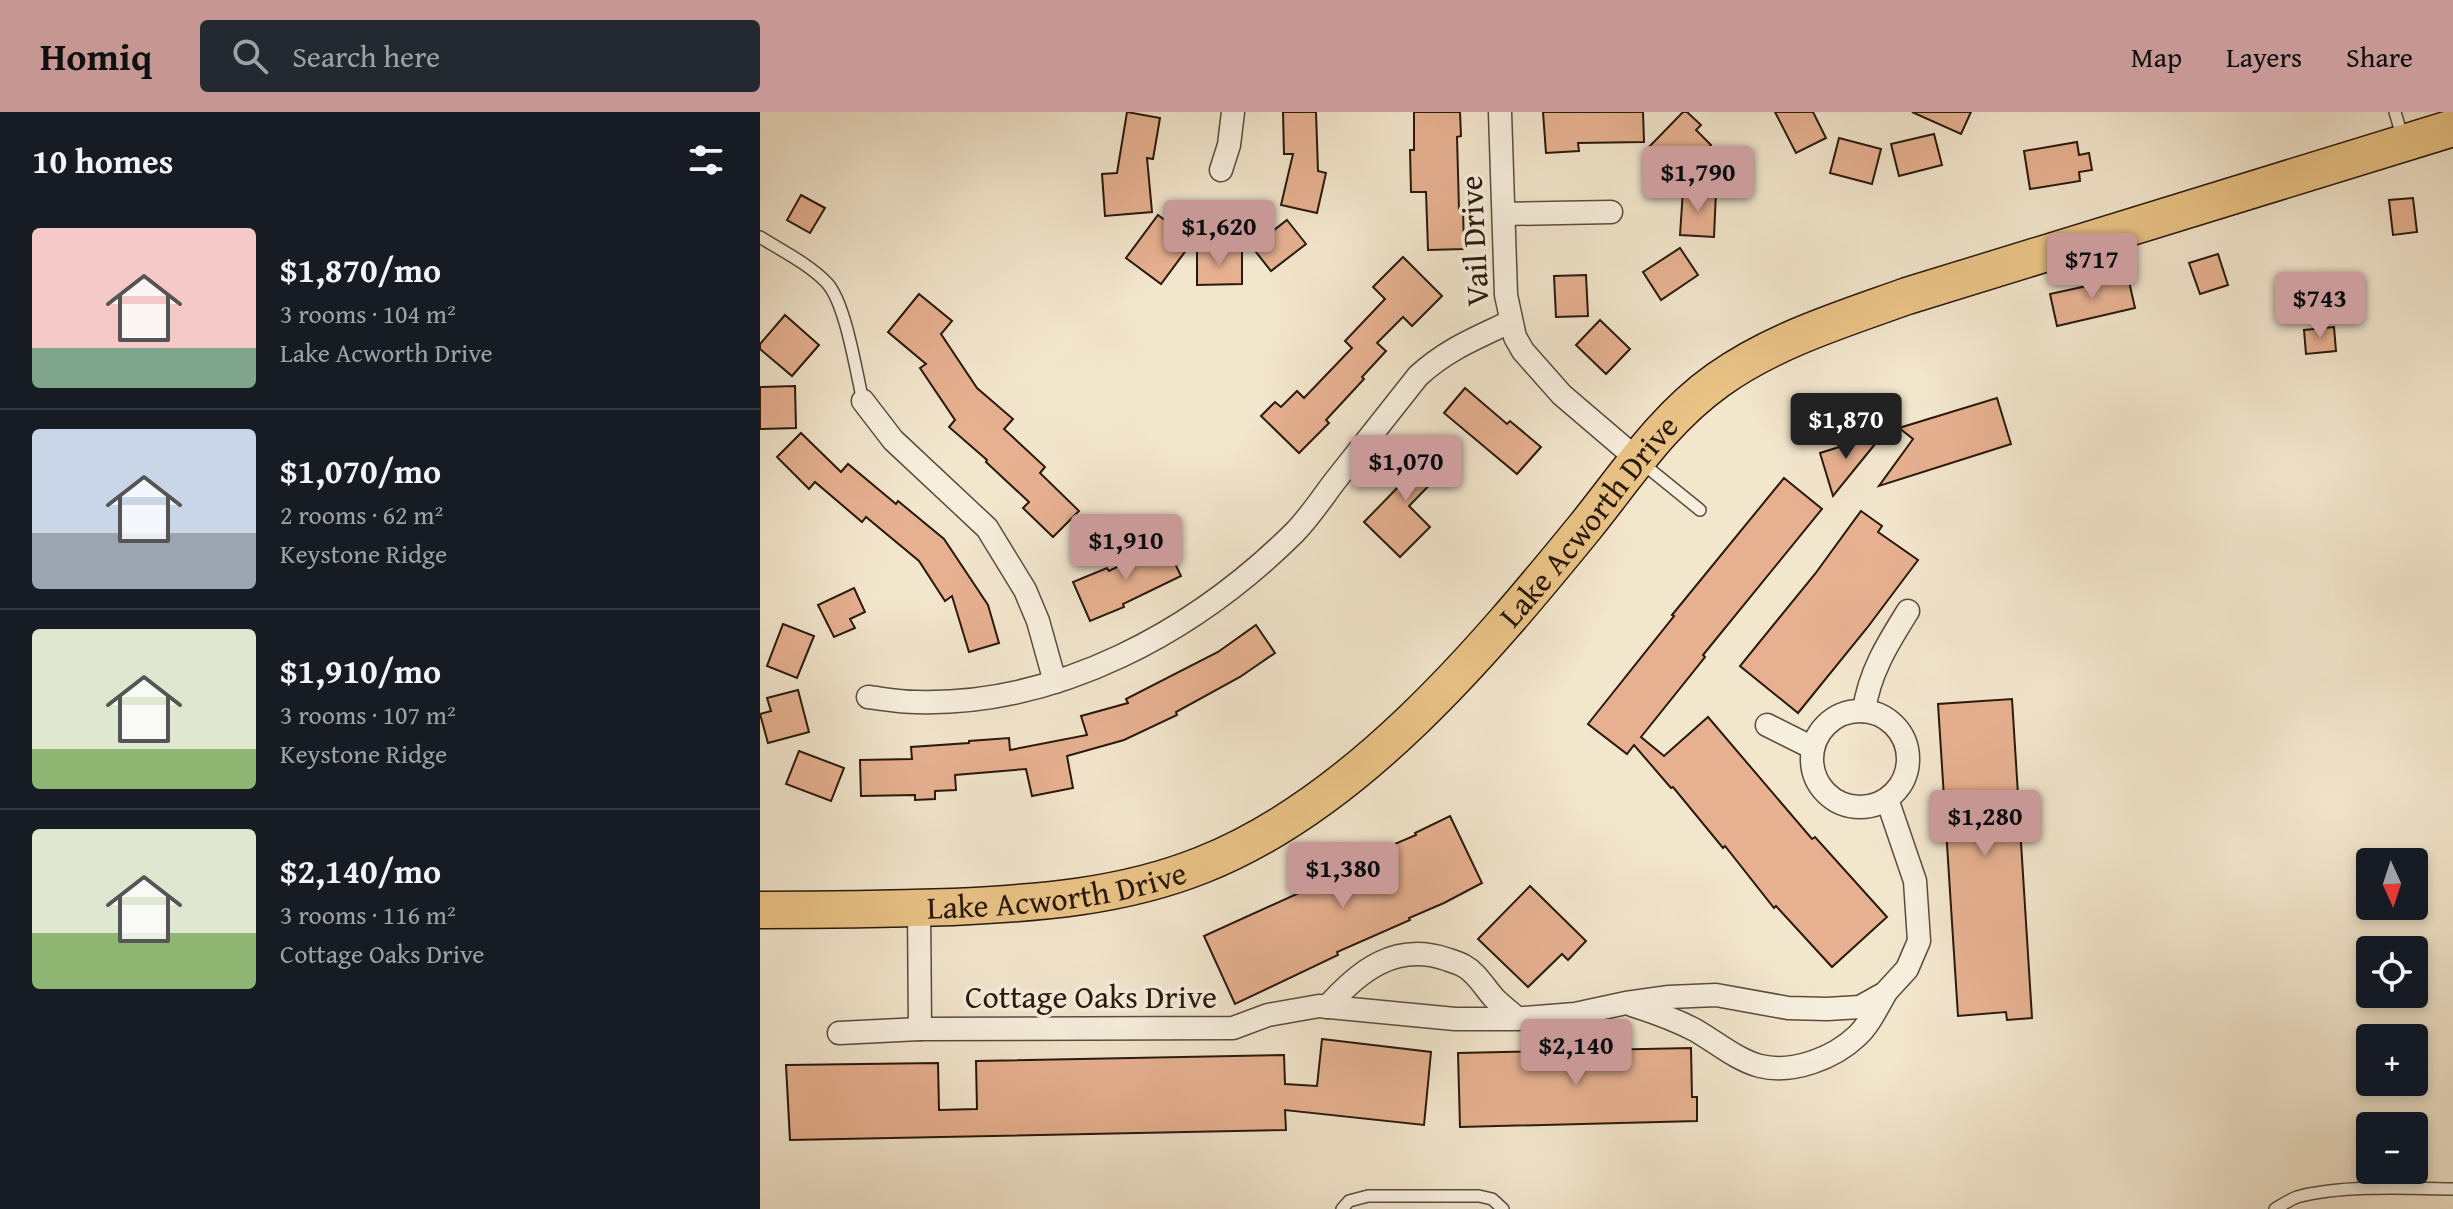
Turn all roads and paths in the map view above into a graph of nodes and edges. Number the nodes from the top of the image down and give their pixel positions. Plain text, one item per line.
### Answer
1 (1233, 112) edge
2 (1500, 112) edge
3 (2400, 128) edge
4 (2453, 128) edge
5 (1221, 170) dead end
6 (1611, 212) dead end
7 (1504, 214) junction
8 (760, 237) edge
9 (1510, 322) junction
10 (863, 401) joint
11 (1637, 459) junction
12 (1700, 510) dead end
13 (1908, 611) dead end
14 (1055, 682) junction
15 (868, 697) dead end
16 (1864, 711) junction
17 (1767, 725) dead end
18 (1813, 748) junction
19 (1887, 799) junction
20 (919, 908) junction
21 (760, 910) edge
22 (1885, 993) junction
23 (1626, 1003) junction
24 (1327, 1007) junction
25 (1518, 1019) junction
26 (920, 1029) junction
27 (839, 1033) dead end
28 (2453, 1189) edge
29 (1342, 1209) edge
30 (1503, 1209) edge
31 (2275, 1209) edge

1 - 5 street
2 - 7 street, Vail Drive
3 - 4 main road, Lake Acworth Drive
3 - 11 main road, Lake Acworth Drive
6 - 7 street
7 - 9 street, Vail Drive
8 - 10 lane
9 - 11 street, Vail Drive
9 - 14 street
10 - 14 street
11 - 12 lane
11 - 20 main road, Lake Acworth Drive
13 - 16 street
14 - 15 street
16 - 18 street
16 - 19 street
17 - 18 street
18 - 19 street
19 - 22 street, Cottage Oaks Drive
20 - 21 main road, Lake Acworth Drive
20 - 26 street
22 - 23 street, Cottage Oaks Drive
22 - 23 street, Cottage Oaks Drive
23 - 25 street, Cottage Oaks Drive
24 - 25 street, Cottage Oaks Drive
24 - 25 street
24 - 26 street, Cottage Oaks Drive
26 - 27 street, Cottage Oaks Drive
28 - 31 lane
29 - 30 lane

